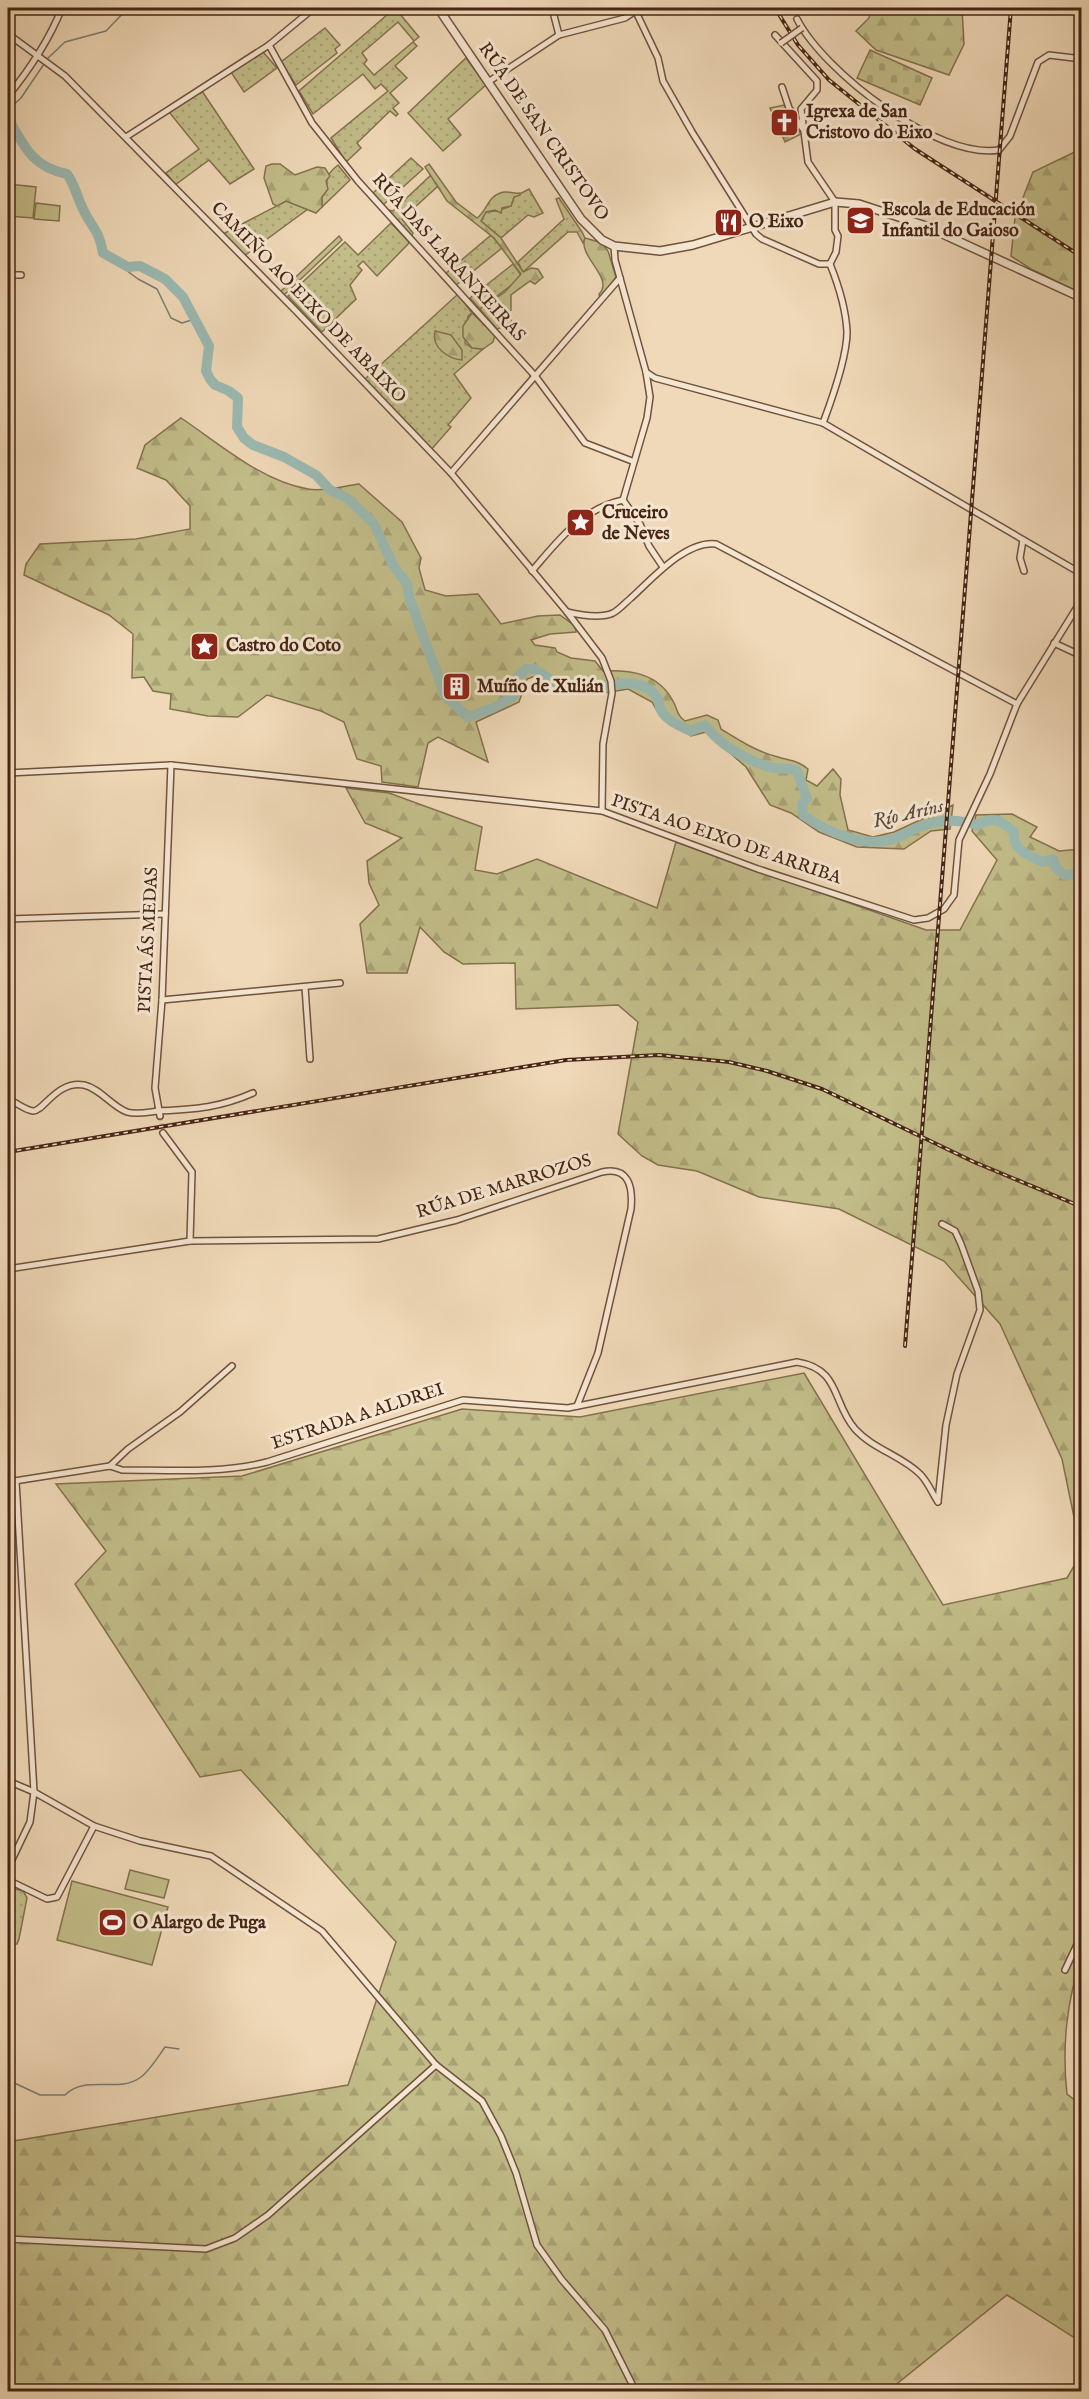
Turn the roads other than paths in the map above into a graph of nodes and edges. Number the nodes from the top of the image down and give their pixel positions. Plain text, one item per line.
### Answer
1 (62, 8) edge
2 (314, 8) edge
3 (438, 8) edge
4 (552, 8) edge
5 (638, 10) edge
6 (797, 19) dead end
7 (802, 28) junction
8 (8, 33) edge
9 (559, 35) junction
10 (775, 35) dead end
11 (781, 43) junction
12 (269, 45) junction
13 (43, 58) junction
14 (1082, 59) edge
15 (488, 82) junction
16 (782, 87) dead end
17 (8, 96) edge
18 (802, 128) junction
19 (126, 137) junction
20 (835, 202) junction
21 (753, 228) junction
22 (614, 246) junction
23 (830, 264) junction
24 (8, 275) edge
25 (21, 275) dead end
26 (620, 278) junction
27 (1082, 298) edge
28 (646, 372) junction
29 (536, 377) junction
30 (823, 423) junction
31 (632, 461) junction
32 (451, 473) junction
33 (623, 500) junction
34 (1023, 540) junction
35 (663, 567) junction
36 (532, 571) junction
37 (1024, 571) dead end
38 (1082, 574) edge
39 (1082, 599) edge
40 (567, 612) junction
41 (1054, 643) junction
42 (1082, 656) edge
43 (1017, 704) junction
44 (171, 765) junction
45 (8, 773) edge
46 (602, 811) junction
47 (165, 914) junction
48 (8, 920) edge
49 (340, 983) dead end
50 (304, 987) junction
51 (162, 1000) junction
52 (310, 1059) dead end
53 (253, 1093) dead end
54 (8, 1100) edge
55 (159, 1114) junction
56 (163, 1133) tunnel mouth
57 (942, 1224) dead end
58 (190, 1241) junction
59 (8, 1269) edge
60 (232, 1366) dead end
61 (577, 1406) junction
62 (110, 1466) junction
63 (16, 1481) junction
64 (8, 1482) edge
65 (8, 1781) edge
66 (34, 1792) junction
67 (94, 1826) junction
68 (8, 1868) edge
69 (8, 1883) edge
70 (1082, 1934) edge
71 (1065, 1970) dead end
72 (436, 2065) junction
73 (8, 2239) edge
74 (636, 2391) edge

1 - 13 street
2 - 12 street
3 - 15 street, RÚA DE SAN CRISTOVO
4 - 9 street
5 - 9 street
5 - 21 street
6 - 7 street
7 - 11 street, bridge
7 - 14 street
8 - 13 street, CAMIÑO AO EIXO DE ABAIXO
9 - 15 street
10 - 11 street
11 - 18 street
12 - 19 street
12 - 29 street, RÚA DAS LARANXEIRAS
13 - 17 street
13 - 19 street, CAMIÑO AO EIXO DE ABAIXO
15 - 22 street, RÚA DE SAN CRISTOVO
16 - 18 street
18 - 20 street
19 - 32 street, CAMIÑO AO EIXO DE ABAIXO
20 - 21 street
20 - 23 street
20 - 27 street
21 - 22 street
21 - 23 street
22 - 26 street
23 - 30 street
24 - 25 street
26 - 28 street
26 - 29 street
28 - 30 street
28 - 31 street
29 - 31 street, RÚA DAS LARANXEIRAS
29 - 32 street
30 - 34 street
31 - 33 street
32 - 36 street, CAMIÑO AO EIXO DE ABAIXO
33 - 35 street
33 - 36 street
34 - 37 street
34 - 38 street
35 - 40 street
35 - 43 street
36 - 40 street, CAMIÑO AO EIXO DE ABAIXO
39 - 41 street, PISTA AO EIXO DE ARRIBA
40 - 46 street, CAMIÑO AO EIXO DE ABAIXO
41 - 42 street
41 - 43 street, PISTA AO EIXO DE ARRIBA
43 - 46 street, PISTA AO EIXO DE ARRIBA
44 - 45 street, PISTA AO EIXO DE ARRIBA
44 - 46 street, PISTA AO EIXO DE ARRIBA
44 - 47 street, PISTA ÁS MEDAS
47 - 48 street
47 - 51 street, PISTA ÁS MEDAS
49 - 50 street
50 - 51 street
50 - 52 street
51 - 55 street, PISTA ÁS MEDAS
53 - 55 street
54 - 55 street
56 - 58 street
57 - 61 street, ESTRADA A ALDREI
58 - 59 street, RÚA DE MARROZOS
58 - 61 street, RÚA DE MARROZOS
60 - 62 street
61 - 62 street, ESTRADA A ALDREI
62 - 63 street, ESTRADA A ALDREI
63 - 64 street, ESTRADA A ALDREI
63 - 66 street
65 - 66 street
66 - 67 street
66 - 68 street
67 - 69 street
67 - 72 street
70 - 71 street
72 - 73 street
72 - 74 street

